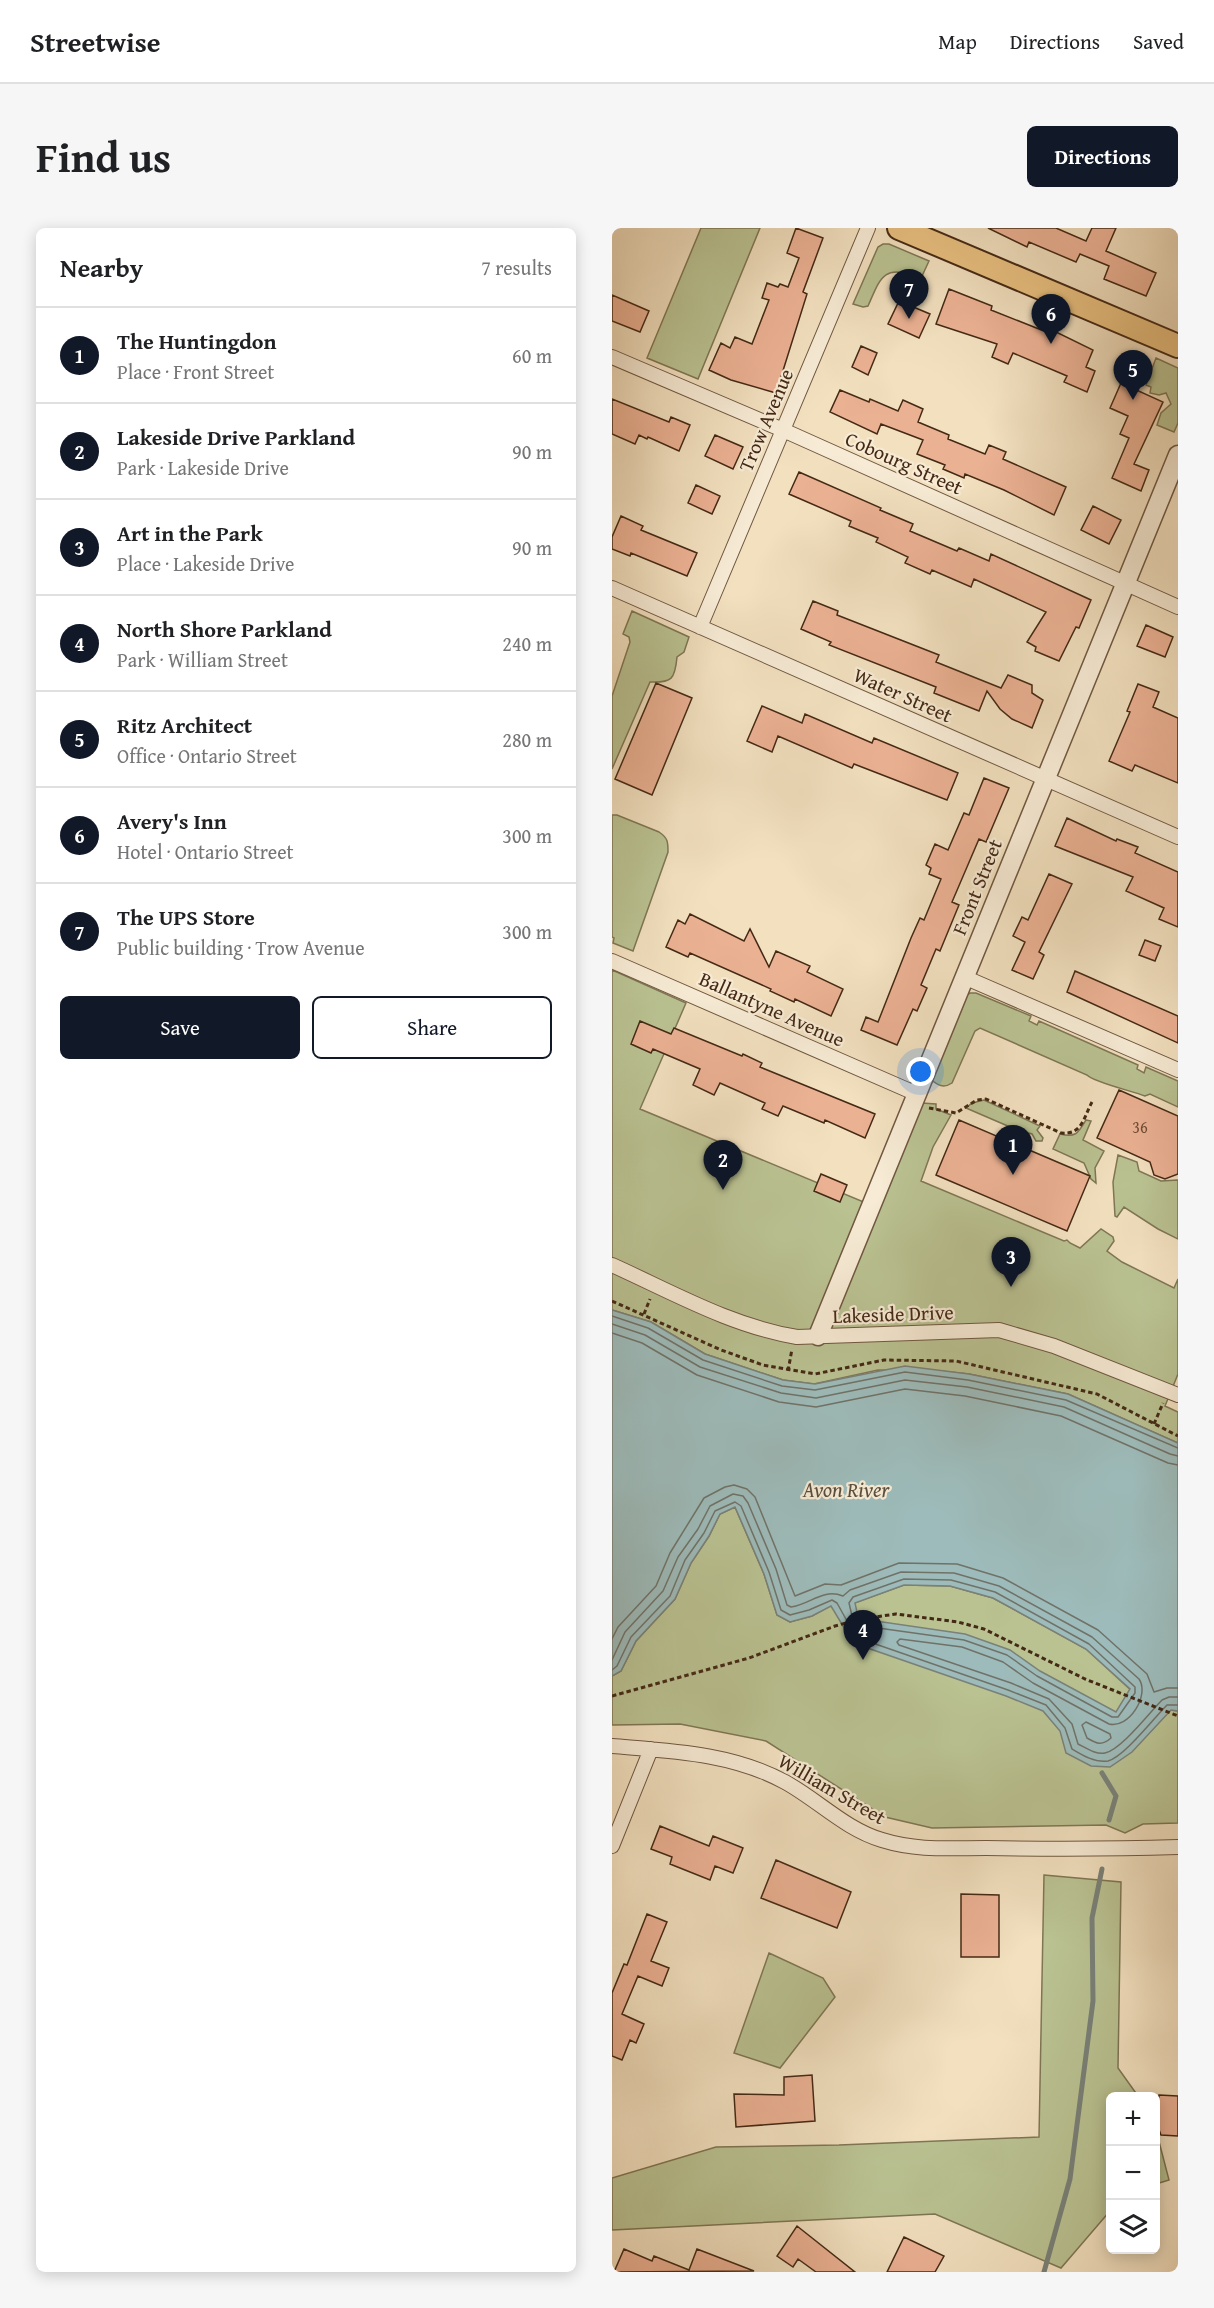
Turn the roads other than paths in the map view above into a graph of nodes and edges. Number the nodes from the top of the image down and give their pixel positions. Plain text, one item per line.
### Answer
1 (868, 228) edge
2 (899, 228) edge
3 (1178, 346) edge
4 (612, 357) edge
5 (783, 430) junction
6 (1178, 455) edge
7 (1125, 584) junction
8 (612, 588) edge
9 (1178, 607) edge
10 (700, 627) junction
11 (1046, 779) junction
12 (1178, 837) edge
13 (612, 961) edge
14 (964, 977) junction
15 (1178, 1070) edge
16 (914, 1100) junction
17 (612, 1265) edge
18 (818, 1336) junction
19 (1173, 1393) edge
20 (612, 1746) edge
21 (651, 1749) junction
22 (612, 1846) edge
23 (1178, 1846) edge

1 - 5 street, Trow Avenue
2 - 3 main road
4 - 5 street, Cobourg Street
5 - 7 street, Cobourg Street
5 - 10 street, Trow Avenue
6 - 7 street, Front Street
7 - 9 street, Cobourg Street
7 - 11 street, Front Street
8 - 10 street, Water Street
10 - 11 street, Water Street
11 - 12 street, Water Street
11 - 14 street, Front Street
13 - 16 street, Ballantyne Avenue
14 - 15 street
14 - 16 street, Front Street
16 - 18 street, Front Street
17 - 18 street, Lakeside Drive
18 - 19 street, Lakeside Drive
20 - 21 street, William Street
21 - 22 street
21 - 23 street, William Street

